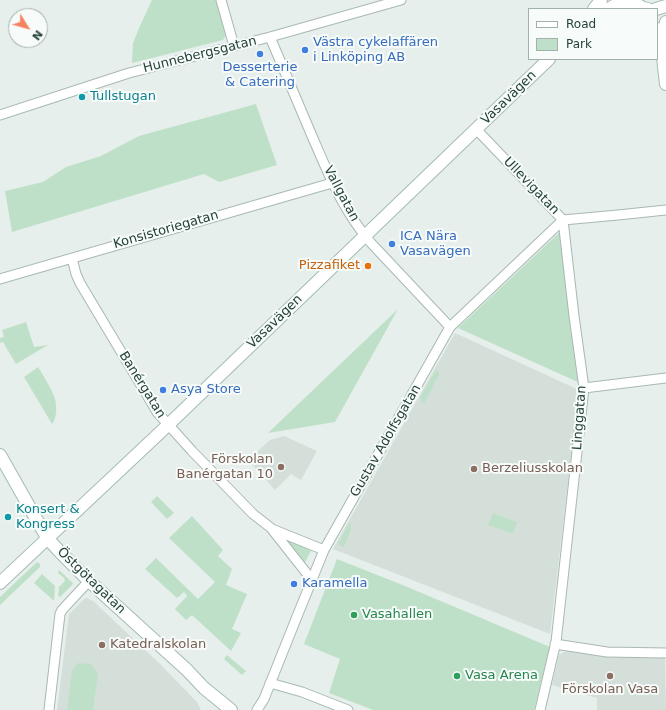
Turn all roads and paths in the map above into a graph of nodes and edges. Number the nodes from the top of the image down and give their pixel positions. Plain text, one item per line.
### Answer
1 (221, 0) edge
2 (401, 0) edge
3 (601, 0) edge
4 (640, 6) edge
5 (595, 8) edge
6 (610, 8) edge
7 (666, 22) edge
8 (659, 35) edge
9 (270, 37) junction
10 (234, 46) junction
11 (548, 60) edge
12 (666, 84) edge
13 (0, 114) edge
14 (476, 129) junction
15 (332, 183) junction
16 (666, 210) edge
17 (563, 220) junction
18 (365, 236) junction
19 (72, 258) junction
20 (0, 279) edge
21 (450, 327) junction
22 (666, 378) edge
23 (584, 388) junction
24 (168, 425) junction
25 (0, 456) edge
26 (271, 528) junction
27 (48, 539) junction
28 (324, 550) junction
29 (312, 580) junction
30 (90, 581) junction
31 (0, 583) edge
32 (555, 644) junction
33 (666, 653) edge
34 (270, 683) junction
35 (204, 688) junction
36 (264, 698) junction
37 (49, 710) edge
38 (217, 710) edge
39 (231, 710) edge
40 (257, 710) edge
41 (263, 710) edge
42 (348, 710) edge
43 (540, 710) edge

1 - 10 street
2 - 9 street, Hunnebergsgatan
3 - 5 main road
4 - 6 main road
7 - 8 main road
8 - 12 main road
9 - 10 street, Hunnebergsgatan
9 - 15 street, Vallgatan
10 - 13 street, Hunnebergsgatan
11 - 14 main road, Vasavägen
14 - 17 street, Ullevigatan
14 - 18 main road, Vasavägen
15 - 18 street, Vallgatan
15 - 19 street, Konsistoriegatan
16 - 17 street, Ullevigatan
17 - 21 street, Gustav Adolfsgatan
17 - 23 street, Linggatan
18 - 21 street, Vallgatan
18 - 24 main road, Vasavägen
19 - 20 street, Konsistoriegatan
19 - 24 street, Banérgatan
21 - 28 street, Gustav Adolfsgatan
22 - 23 street
23 - 32 street, Linggatan
24 - 26 street, Banérgatan
24 - 27 main road, Vasavägen
25 - 27 main road, Östgötagatan
26 - 28 street, Banérgatan
26 - 29 street, Banérgatan
27 - 30 main road, Östgötagatan
27 - 31 main road, Vasavägen
28 - 29 street, Gustav Adolfsgatan
29 - 34 street, Gustav Adolfsgatan
30 - 35 main road, Östgötagatan
30 - 37 street
32 - 33 street
32 - 43 street, Linggatan
34 - 36 street, Gustav Adolfsgatan
34 - 42 street
35 - 38 main road, Östgötagatan
35 - 39 main road, Östgötagatan
36 - 40 street, Gustav Adolfsgatan
36 - 41 street, Gustav Adolfsgatan

